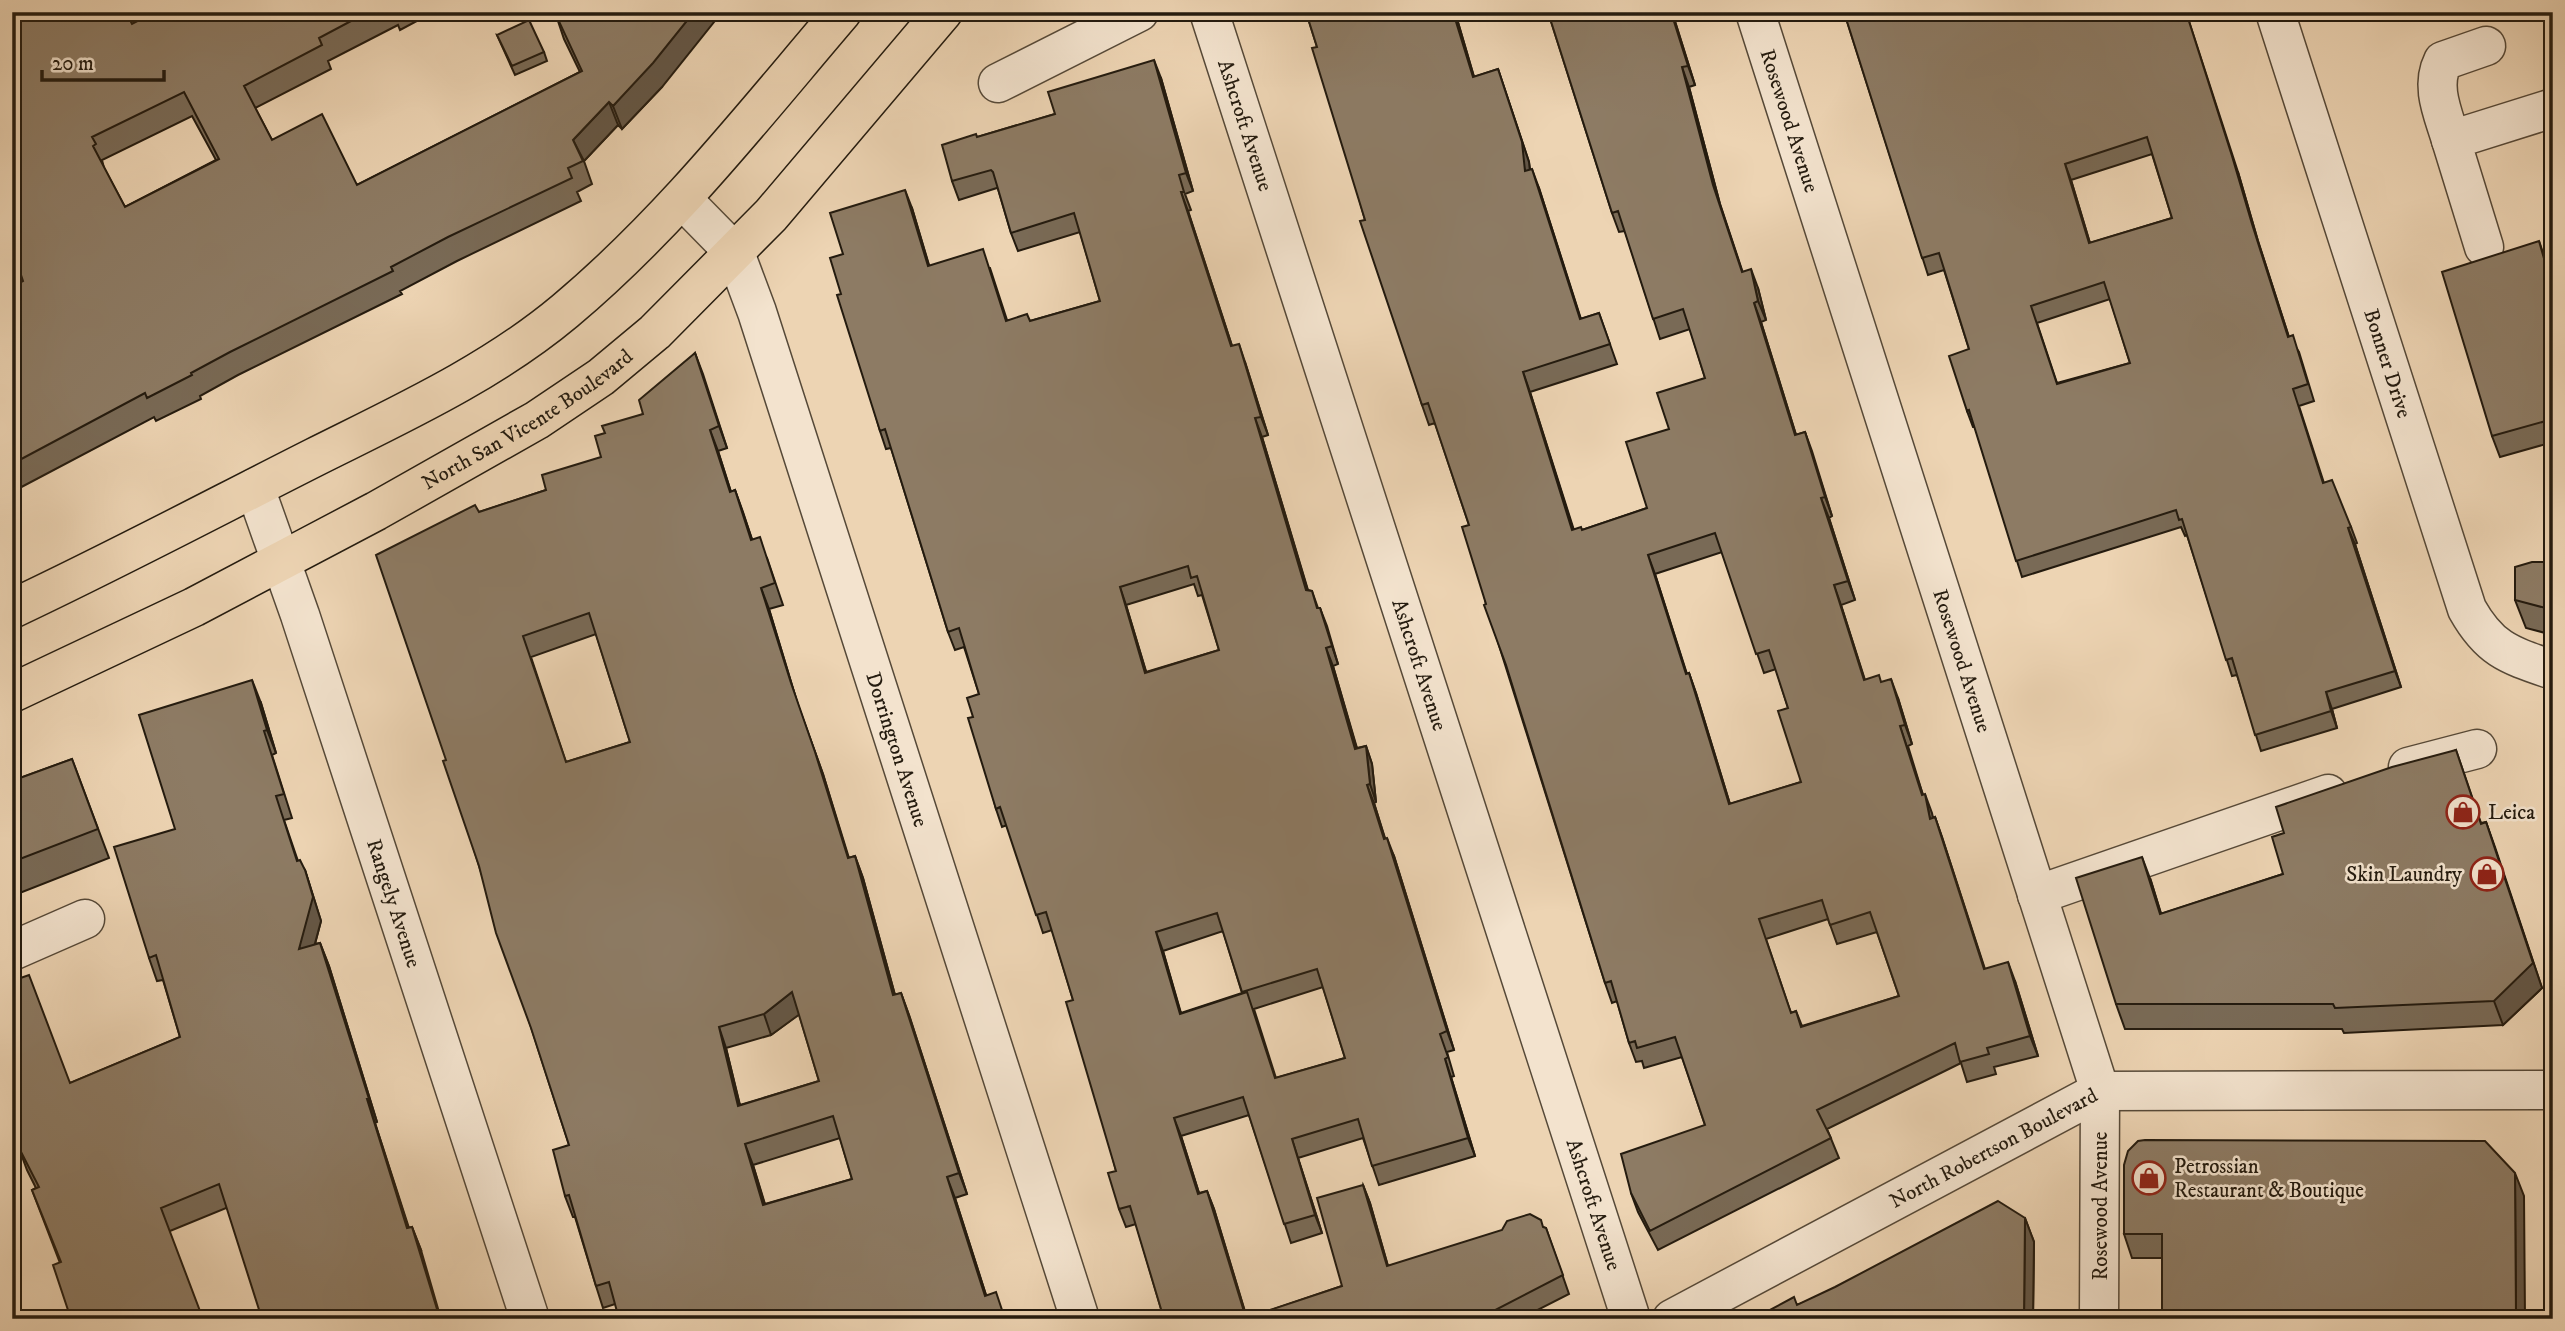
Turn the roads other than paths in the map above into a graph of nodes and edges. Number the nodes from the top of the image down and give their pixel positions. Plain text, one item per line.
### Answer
1 (842, 12) edge
2 (943, 12) edge
3 (1139, 12) edge
4 (1209, 12) edge
5 (1755, 12) edge
6 (2275, 12) edge
7 (2486, 46) dead end
8 (998, 83) dead end
9 (2553, 108) edge
10 (2451, 140) junction
11 (682, 199) junction
12 (2484, 247) dead end
13 (735, 253) junction
14 (255, 488) junction
15 (282, 561) junction
16 (12, 609) edge
17 (2553, 670) edge
18 (12, 693) edge
19 (2477, 749) dead end
20 (2037, 895) junction
21 (85, 919) dead end
22 (12, 951) edge
23 (2553, 1090) edge
24 (2100, 1091) junction
25 (530, 1319) edge
26 (1080, 1319) edge
27 (1631, 1319) edge
28 (1672, 1319) edge
29 (2099, 1319) edge

1 - 11 main road
2 - 13 main road, North San Vicente Boulevard
3 - 8 street
4 - 27 street, Ashcroft Avenue
5 - 20 street, Rosewood Avenue
6 - 17 street, Bonner Drive
7 - 10 street
9 - 10 street
10 - 12 street
11 - 13 street, Dorrington Avenue
11 - 14 main road
13 - 15 main road, North San Vicente Boulevard
13 - 26 street, Dorrington Avenue
14 - 15 street, Rangely Avenue
14 - 16 main road
15 - 18 main road, North San Vicente Boulevard
15 - 25 street, Rangely Avenue
19 - 20 street
20 - 24 street, Rosewood Avenue
21 - 22 street
23 - 24 street, North Robertson Boulevard
24 - 28 street, North Robertson Boulevard
24 - 29 street, Rosewood Avenue

